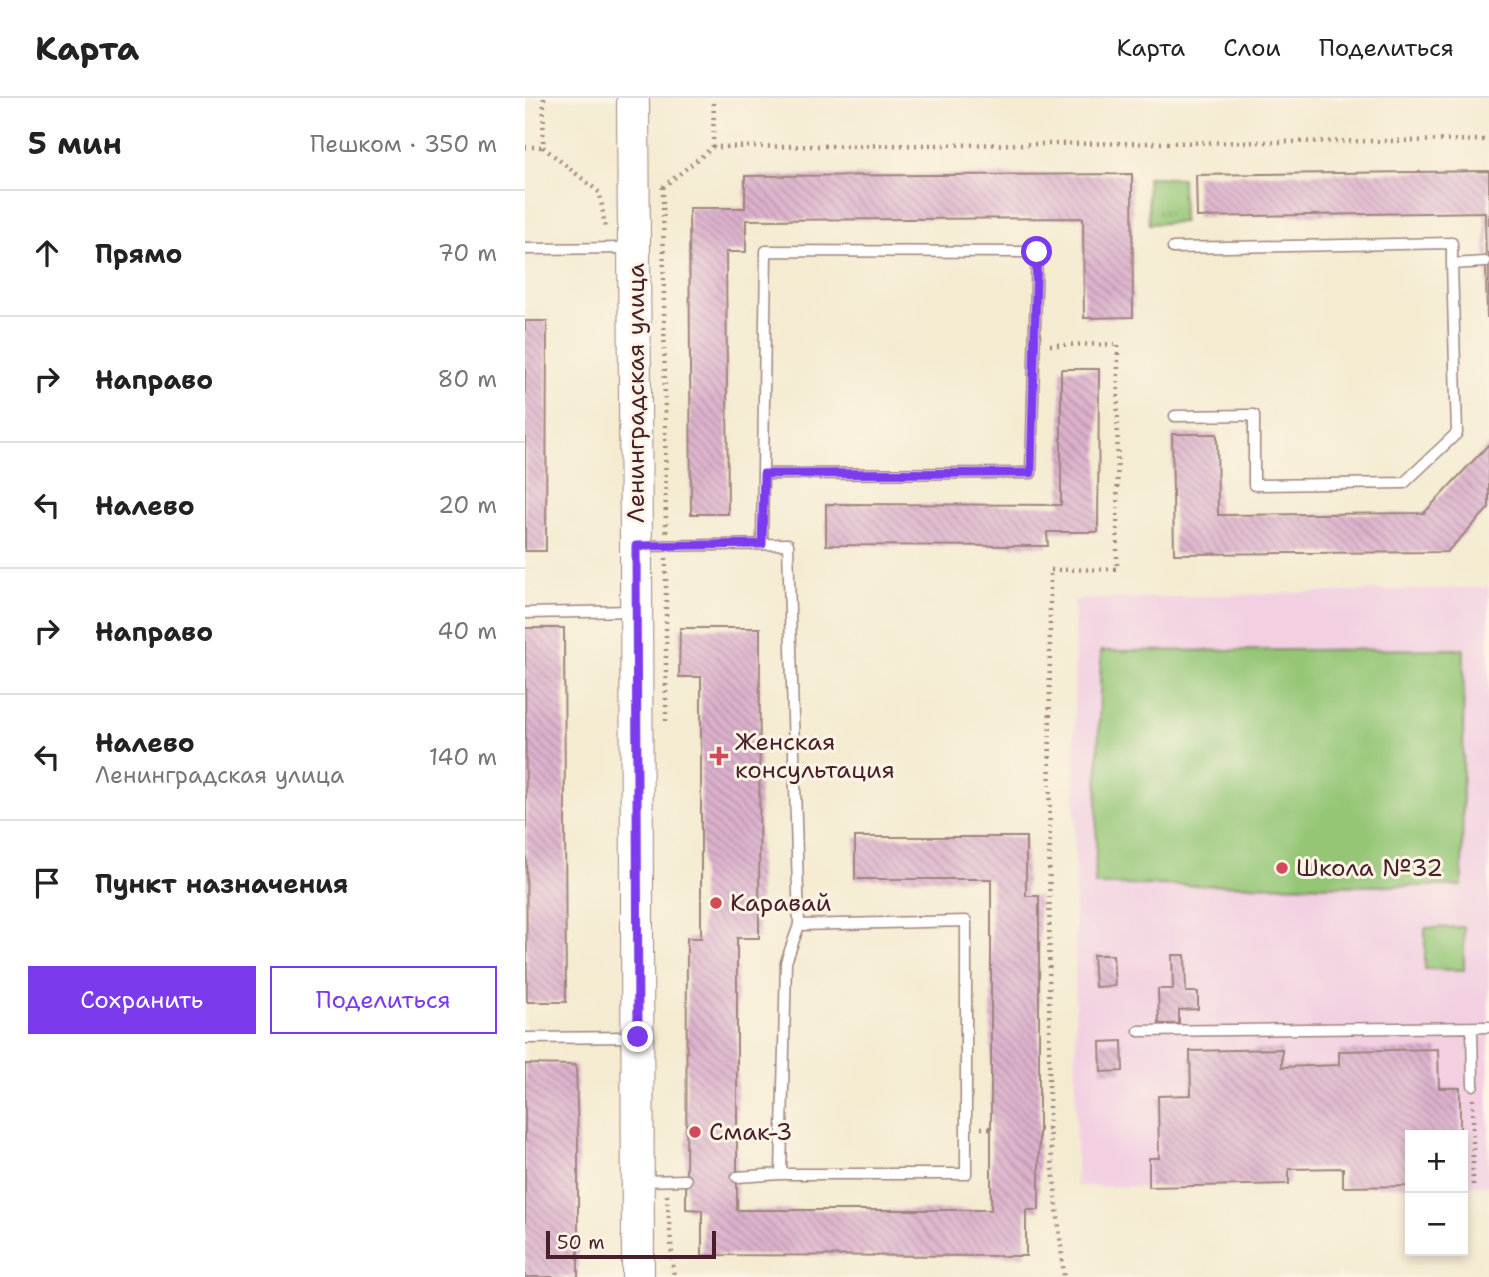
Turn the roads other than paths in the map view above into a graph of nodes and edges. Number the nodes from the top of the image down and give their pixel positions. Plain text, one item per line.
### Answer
1 (633, 98) edge
2 (1173, 247) dead end
3 (622, 248) junction
4 (525, 249) edge
5 (1485, 262) dead end
6 (1452, 264) junction
7 (1175, 416) dead end
8 (764, 474) junction
9 (762, 544) junction
10 (651, 546) junction
11 (637, 611) junction
12 (525, 613) edge
13 (799, 925) junction
14 (1489, 1027) edge
15 (1472, 1028) junction
16 (1139, 1031) dead end
17 (638, 1037) junction
18 (525, 1038) edge
19 (1473, 1086) road end
20 (781, 1174) junction
21 (737, 1177) dead end
22 (686, 1180) dead end
23 (652, 1181) junction
24 (638, 1277) edge

1 - 3 street, Ленинградская улица
2 - 6 lane
3 - 4 lane
3 - 10 street, Ленинградская улица
5 - 6 lane
6 - 7 lane
8 - 8 lane
8 - 9 lane
9 - 10 lane
9 - 13 lane
10 - 11 street, Ленинградская улица
11 - 12 lane
11 - 17 street, Ленинградская улица
13 - 20 lane
13 - 20 lane
14 - 15 lane
15 - 16 lane
15 - 19 lane
17 - 18 lane
17 - 23 street, Ленинградская улица
20 - 21 lane
22 - 23 lane
23 - 24 street, Ленинградская улица

